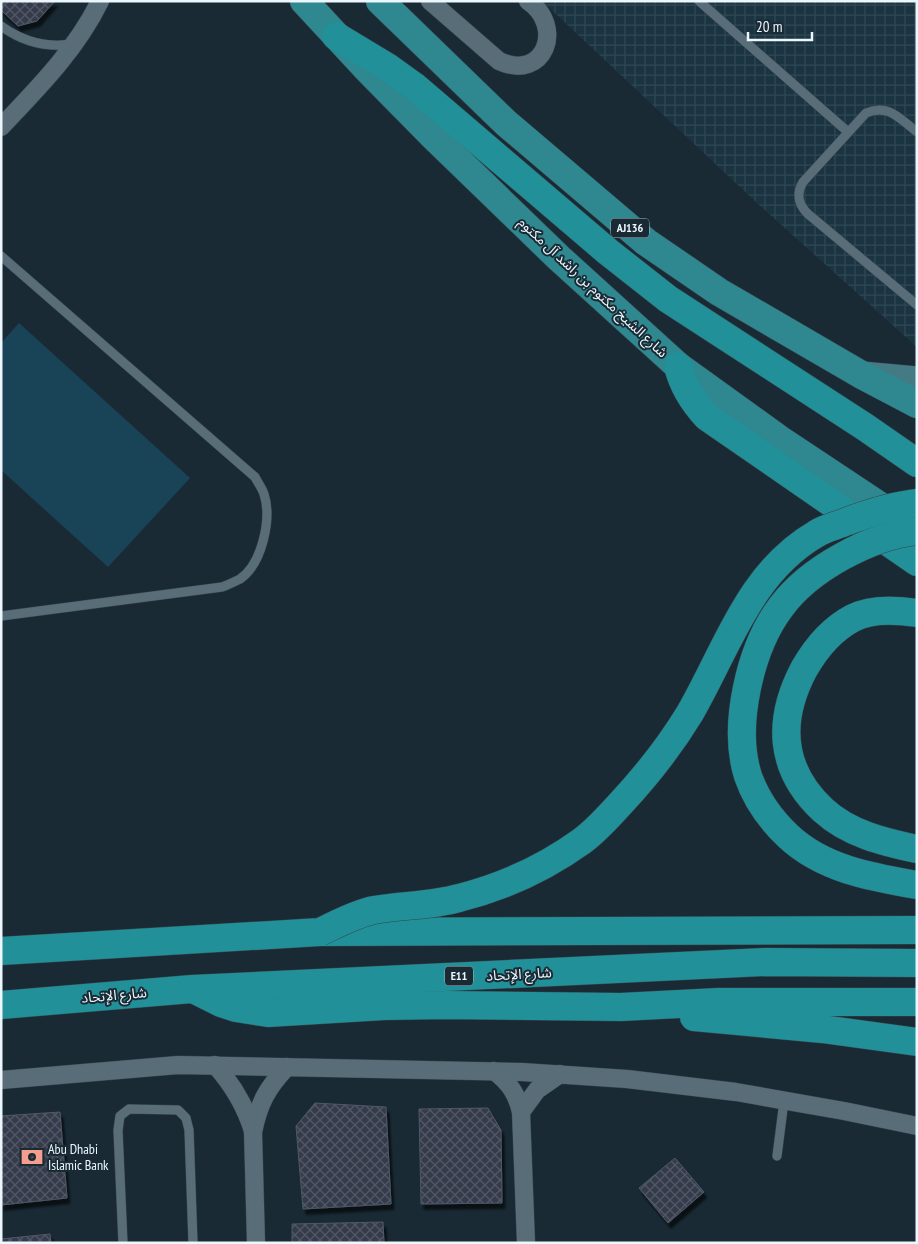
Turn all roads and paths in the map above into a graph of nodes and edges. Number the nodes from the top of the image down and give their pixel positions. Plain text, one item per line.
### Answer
1 (100, 1) edge
2 (304, 1) edge
3 (380, 1) edge
4 (430, 1) edge
5 (528, 1) edge
6 (699, 1) edge
7 (1, 26) edge
8 (336, 36) junction
9 (75, 43) junction
10 (1, 127) edge
11 (848, 132) junction
12 (917, 132) edge
13 (1, 256) edge
14 (917, 305) edge
15 (678, 366) junction
16 (860, 374) junction
17 (917, 379) edge
18 (917, 404) edge
19 (917, 462) edge
20 (917, 503) edge
21 (917, 531) edge
22 (917, 562) edge
23 (917, 613) edge
24 (1, 616) edge
25 (917, 849) edge
26 (917, 885) edge
27 (917, 930) edge
28 (320, 932) junction
29 (1, 951) edge
30 (917, 963) edge
31 (192, 989) junction
32 (917, 1002) edge
33 (1, 1005) edge
34 (621, 1007) junction
35 (917, 1042) edge
36 (215, 1065) junction
37 (287, 1066) junction
38 (494, 1071) junction
39 (560, 1074) junction
40 (1, 1080) edge
41 (784, 1101) junction
42 (521, 1112) junction
43 (917, 1126) edge
44 (253, 1132) junction
45 (777, 1156) dead end
46 (123, 1243) edge
47 (193, 1243) edge
48 (256, 1243) edge
49 (526, 1243) edge

1 - 9 street
2 - 8 main road, شارع الشيخ مكتوم بن راشد آل مكتوم
3 - 16 main road, AJ136
4 - 5 street
6 - 11 lane
7 - 9 lane
8 - 15 main road, شارع الشيخ مكتوم بن راشد آل مكتوم
8 - 19 highway
9 - 10 street
11 - 12 lane
11 - 14 lane
13 - 24 lane
15 - 21 main road, شارع الشيخ مكتوم بن راشد آل مكتوم
15 - 22 highway
16 - 17 main road
16 - 18 main road, AJ136
20 - 28 highway, bridge
21 - 26 highway, bridge
23 - 25 highway
27 - 28 highway
28 - 29 highway
30 - 31 highway, شارع الإتحاد / E11
31 - 33 highway, شارع الإتحاد / E11
31 - 34 highway
32 - 34 highway
34 - 35 highway
36 - 37 street
36 - 40 street
36 - 44 street
37 - 38 street
37 - 44 street
38 - 39 street
38 - 42 street
39 - 41 street
39 - 42 street
41 - 43 street
41 - 45 lane
42 - 49 street
44 - 48 street
46 - 47 lane

